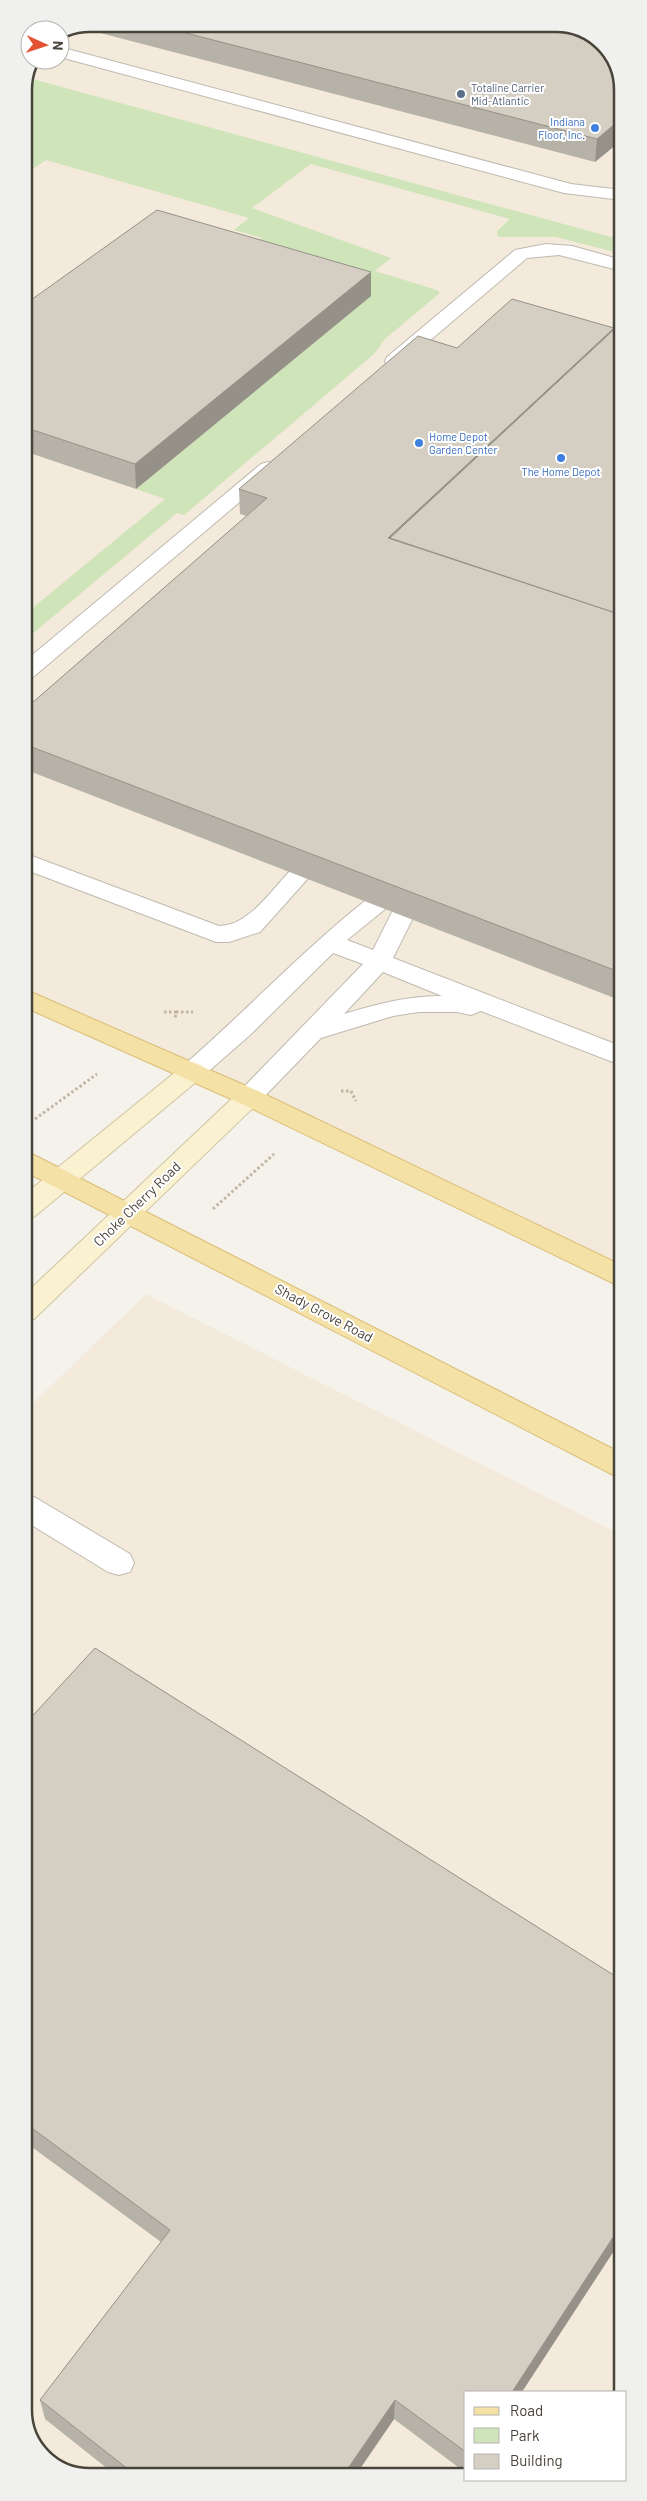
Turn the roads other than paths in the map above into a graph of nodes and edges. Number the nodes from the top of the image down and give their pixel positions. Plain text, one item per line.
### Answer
1 (70, 55) edge
2 (614, 194) edge
3 (614, 264) edge
4 (377, 376) edge
5 (285, 453) edge
6 (175, 546) junction
7 (199, 554) dead end
8 (32, 666) edge
9 (32, 863) edge
10 (299, 875) edge
11 (375, 906) edge
12 (402, 916) edge
13 (329, 942) junction
14 (379, 962) junction
15 (32, 1001) edge
16 (509, 1013) junction
17 (312, 1032) junction
18 (614, 1054) edge
19 (193, 1071) junction
20 (249, 1097) junction
21 (32, 1163) edge
22 (62, 1178) junction
23 (32, 1203) edge
24 (129, 1212) junction
25 (614, 1272) edge
26 (32, 1304) edge
27 (614, 1463) edge
28 (32, 1511) edge
29 (119, 1563) dead end

1 - 2 lane
3 - 4 lane
5 - 6 lane
6 - 7 lane
6 - 8 lane
9 - 10 lane
11 - 13 lane
12 - 14 lane
13 - 14 lane
13 - 19 lane
14 - 16 lane
14 - 17 lane
15 - 19 main road
16 - 17 lane
16 - 18 lane
17 - 20 lane
19 - 20 main road
19 - 22 street
20 - 24 street, Choke Cherry Road
20 - 25 main road
21 - 22 main road, Shady Grove Road
22 - 23 street
22 - 24 main road, Shady Grove Road
24 - 26 street, Choke Cherry Road
24 - 27 main road, Shady Grove Road
28 - 29 lane

